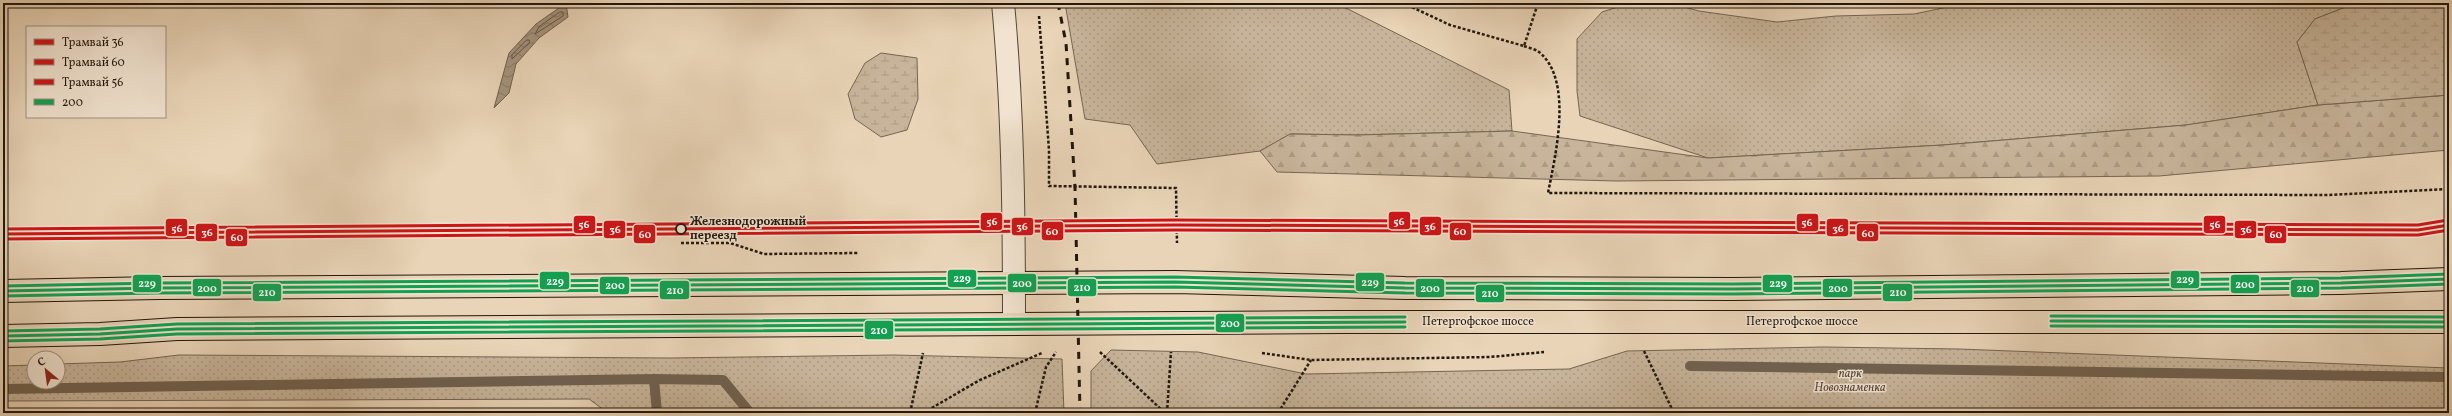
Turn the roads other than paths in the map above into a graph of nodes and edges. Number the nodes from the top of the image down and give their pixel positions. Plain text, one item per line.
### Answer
1 (1003, 3) edge
2 (2449, 279) edge
3 (1014, 282) junction
4 (3, 291) edge
5 (2449, 322) edge
6 (1014, 324) junction
7 (3, 336) edge

1 - 3 street
2 - 3 main road
3 - 4 main road
3 - 6 street
5 - 6 main road, Петергофское шоссе
6 - 7 main road, Петергофское шоссе

